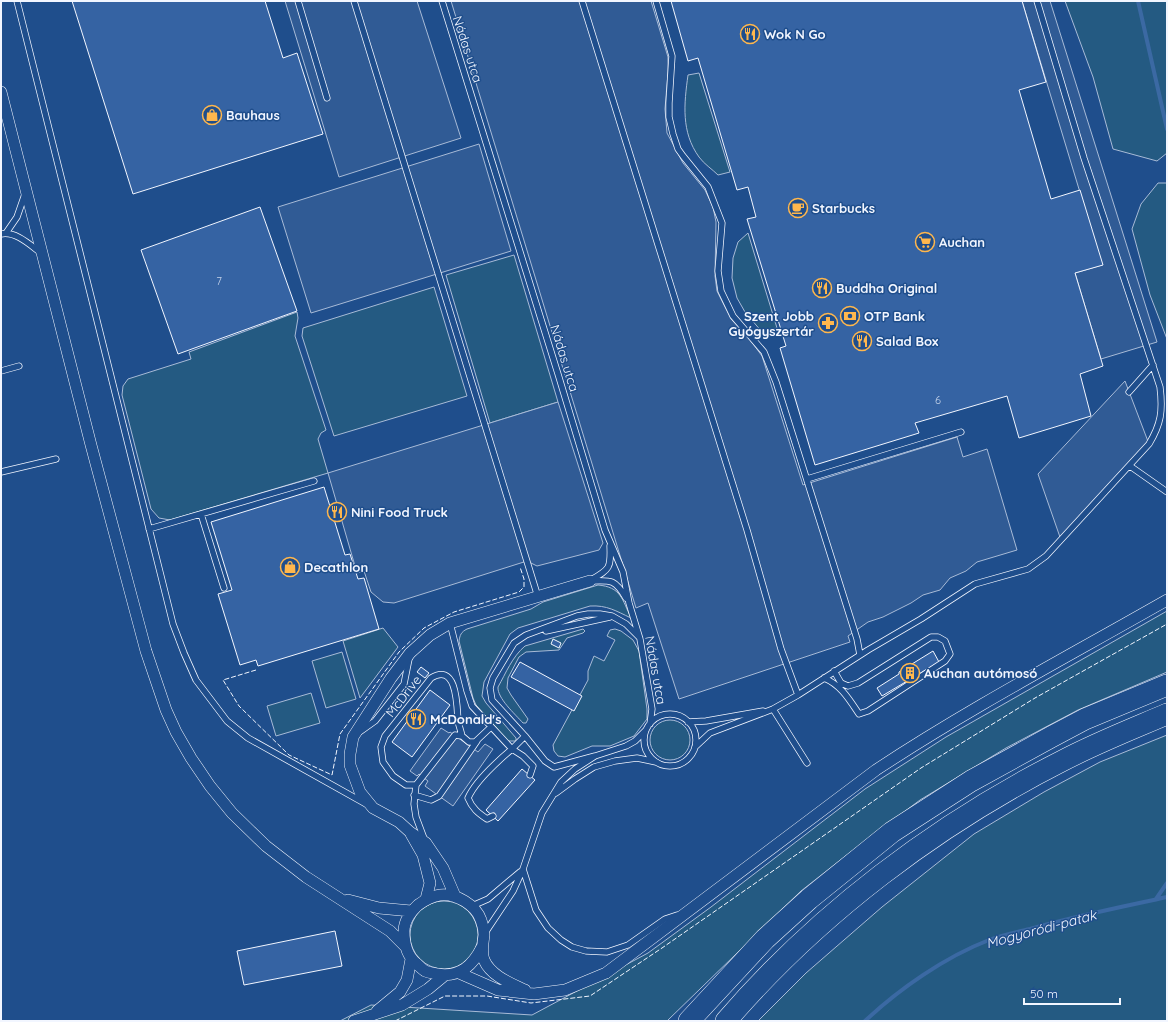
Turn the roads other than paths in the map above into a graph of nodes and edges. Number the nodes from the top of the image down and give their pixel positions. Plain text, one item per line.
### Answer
1 (17, 1) edge
2 (298, 1) edge
3 (354, 1) edge
4 (442, 1) edge
5 (582, 1) edge
6 (656, 1) edge
7 (1037, 1) edge
8 (1, 92) edge
9 (327, 98) dead end
10 (26, 191) junction
11 (4, 233) edge
12 (42, 255) junction
13 (1153, 365) junction
14 (19, 366) dead end
15 (1, 371) edge
16 (1129, 392) dead end
17 (961, 432) dead end
18 (56, 459) dead end
19 (1130, 466) junction
20 (1, 472) edge
21 (807, 479) junction
22 (314, 481) dead end
23 (1167, 492) edge
24 (200, 514) junction
25 (149, 529) junction
26 (610, 542) junction
27 (590, 581) junction
28 (224, 588) dead end
29 (538, 597) junction
30 (1167, 600) edge
31 (629, 603) junction
32 (450, 623) junction
33 (640, 639) junction
34 (860, 655) junction
35 (834, 672) junction
36 (824, 678) junction
37 (1167, 685) edge
38 (798, 695) junction
39 (773, 709) junction
40 (1167, 714) edge
41 (688, 722) junction
42 (650, 724) junction
43 (491, 727) junction
44 (646, 730) junction
45 (462, 736) junction
46 (525, 736) junction
47 (480, 737) junction
48 (695, 747) junction
49 (512, 749) junction
50 (595, 756) junction
51 (656, 762) junction
52 (807, 763) dead end
53 (530, 775) dead end
54 (416, 785) junction
55 (414, 795) junction
56 (552, 796) junction
57 (373, 808) junction
58 (493, 816) dead end
59 (410, 832) junction
60 (426, 843) junction
61 (523, 870) junction
62 (455, 896) junction
63 (340, 898) junction
64 (426, 899) junction
65 (472, 906) junction
66 (411, 911) junction
67 (684, 913) junction
68 (484, 934) junction
69 (405, 946) junction
70 (482, 947) junction
71 (411, 959) junction
72 (459, 972) junction
73 (445, 975) junction
74 (534, 994) junction
75 (368, 1017) junction
76 (354, 1021) edge
77 (689, 1021) edge
78 (726, 1021) edge

1 - 25 lane
2 - 9 lane
3 - 29 lane
4 - 26 lane, Nádas utca
5 - 38 lane
6 - 21 lane
7 - 13 lane
8 - 10 street
10 - 11 lane
10 - 12 street
11 - 12 lane
12 - 63 street
13 - 16 lane
13 - 19 lane
14 - 15 lane
17 - 21 lane
18 - 20 lane
19 - 23 lane
19 - 34 lane
21 - 34 lane
22 - 24 lane
24 - 25 lane
24 - 28 lane
25 - 57 lane
26 - 27 lane
26 - 31 lane, Nádas utca
27 - 29 street
27 - 31 lane
29 - 32 street
30 - 67 street
31 - 33 lane, Nádas utca
32 - 43 lane
32 - 57 street
33 - 42 lane, Nádas utca
33 - 46 lane
34 - 35 lane
35 - 36 lane
35 - 36 lane
36 - 38 lane
37 - 77 highway
38 - 39 lane
39 - 41 lane
39 - 48 lane
39 - 52 lane
40 - 78 highway
41 - 42 lane
41 - 48 lane
42 - 44 lane
43 - 47 lane
43 - 49 lane
44 - 50 lane
44 - 51 lane
45 - 47 lane
45 - 54 lane
45 - 54 lane, McDrive
46 - 49 lane
46 - 50 lane
47 - 55 lane
48 - 51 lane
49 - 53 lane
49 - 58 lane
50 - 56 lane
51 - 56 lane
54 - 55 lane
55 - 60 lane
56 - 61 lane
57 - 59 street
59 - 60 street
59 - 64 street
60 - 62 street
61 - 65 lane
61 - 67 lane
61 - 68 lane
62 - 64 street
62 - 65 street
63 - 66 street
63 - 69 street
64 - 66 street
65 - 68 street
66 - 69 street
67 - 74 street
68 - 70 street
69 - 71 street
70 - 72 street
70 - 74 street
71 - 73 street
71 - 75 street
72 - 73 street
72 - 74 street
73 - 75 street
75 - 76 street

